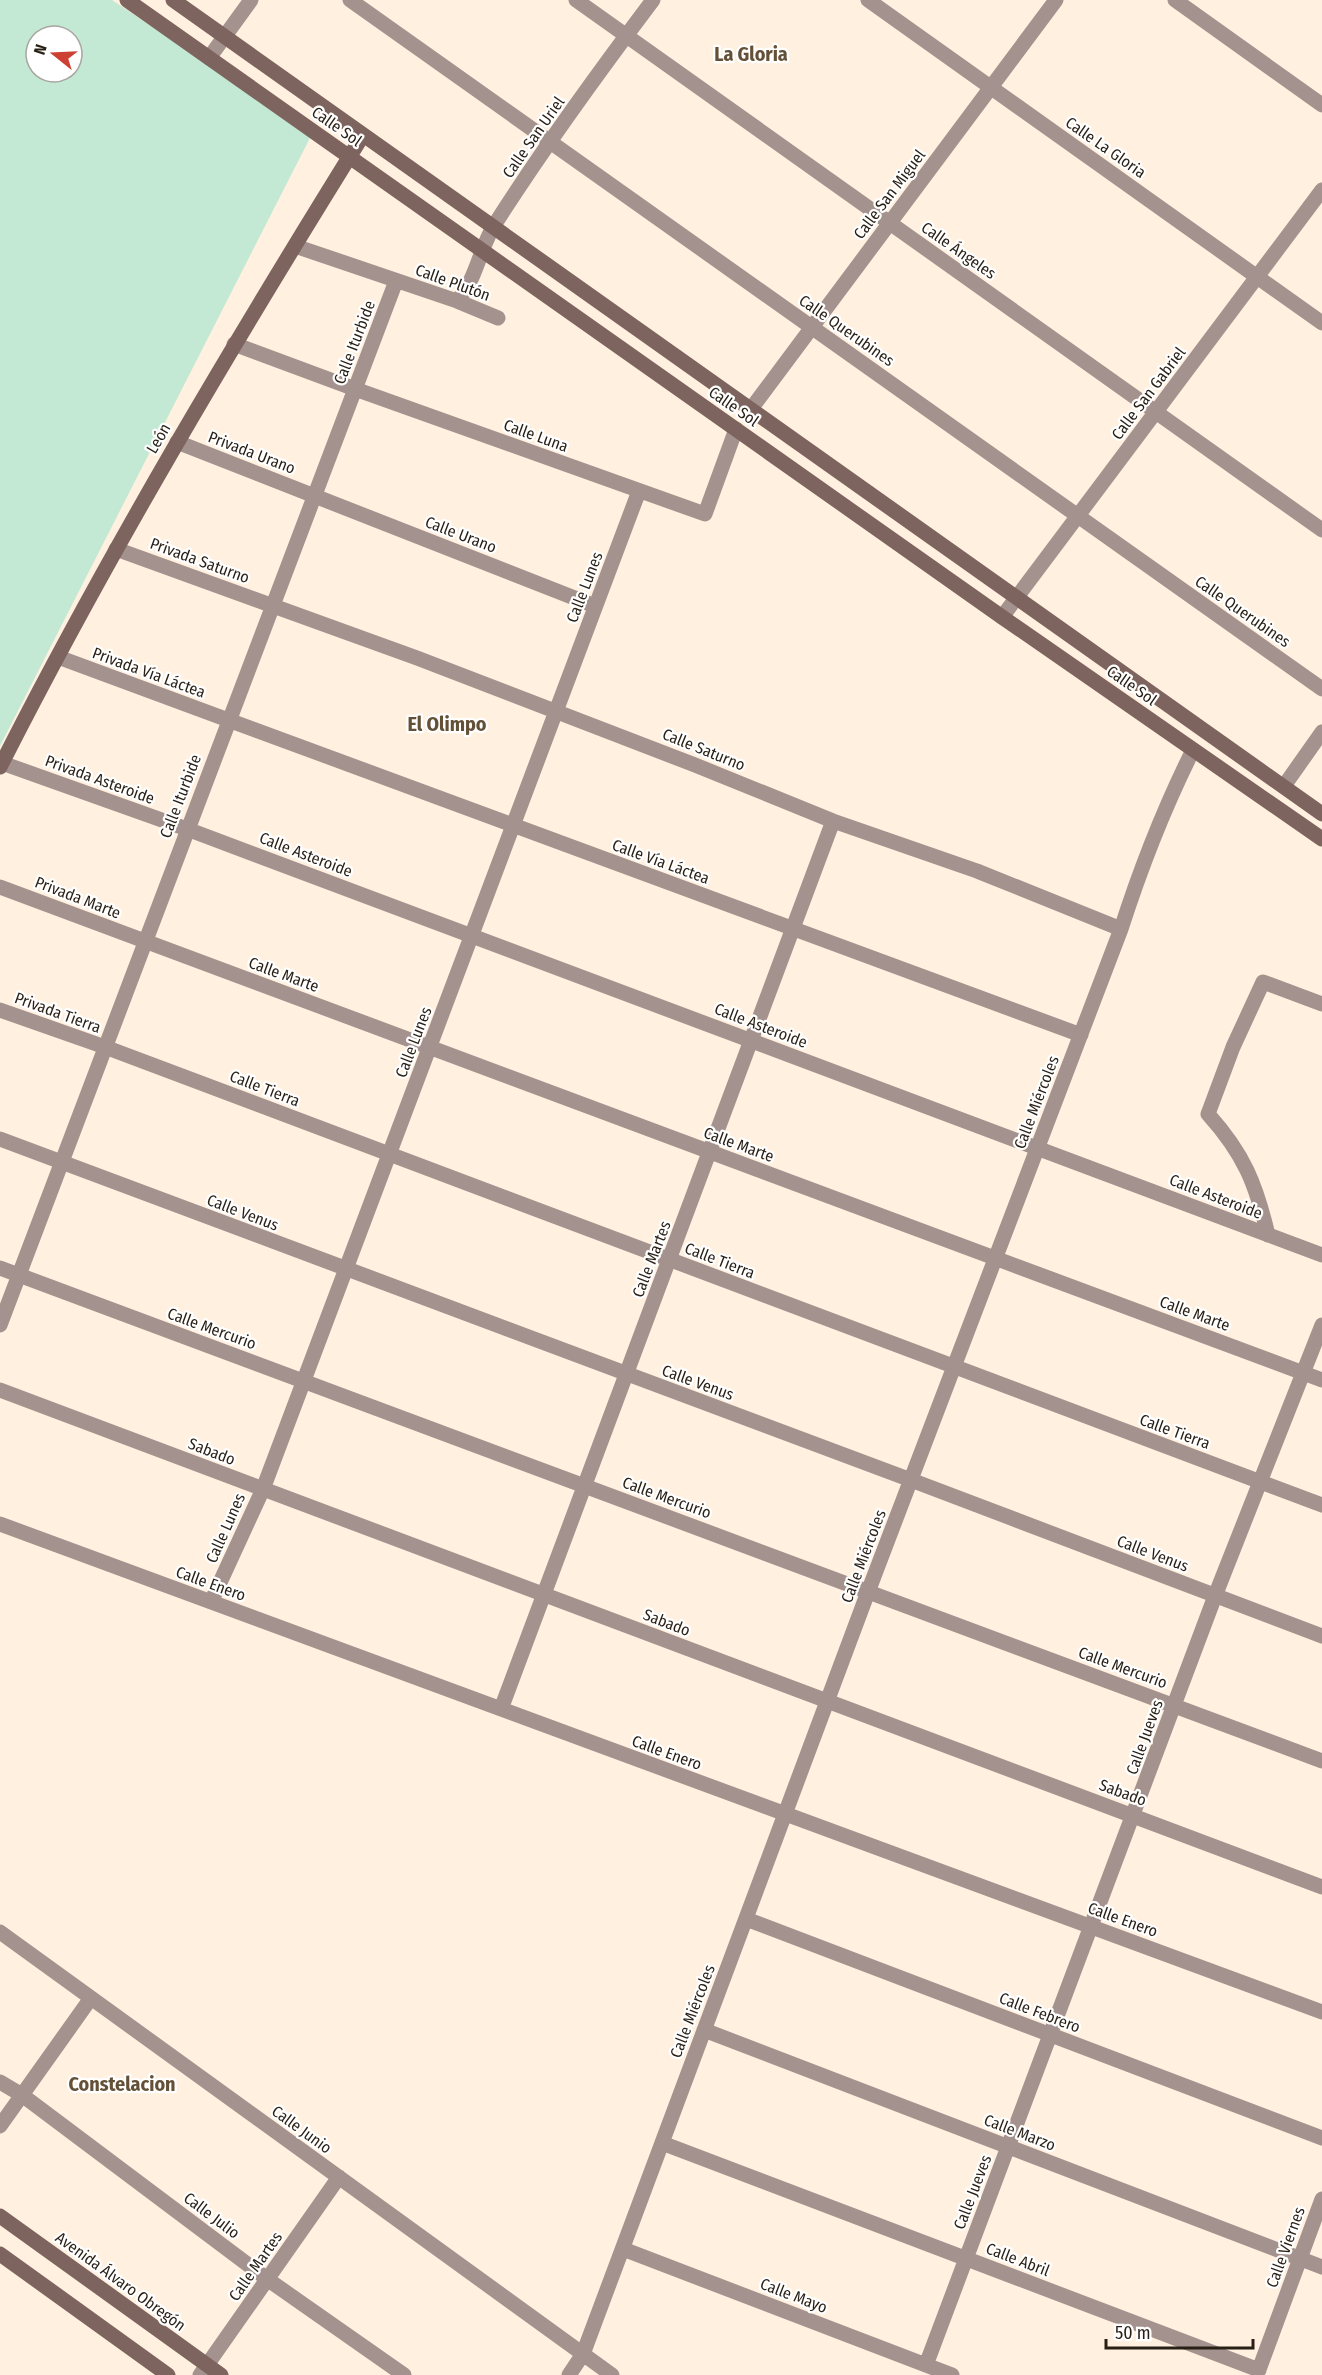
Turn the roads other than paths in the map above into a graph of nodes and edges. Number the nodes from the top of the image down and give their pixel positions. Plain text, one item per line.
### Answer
1 (127, 0) edge
2 (173, 0) edge
3 (250, 0) edge
4 (350, 0) edge
5 (576, 0) edge
6 (653, 0) edge
7 (868, 0) edge
8 (1056, 0) edge
9 (1175, 0) edge
10 (224, 36) junction
11 (626, 36) junction
12 (209, 58) junction
13 (991, 87) junction
14 (1322, 105) edge
15 (363, 135) junction
16 (550, 142) junction
17 (349, 157) junction
18 (1322, 190) edge
19 (890, 223) junction
20 (493, 227) junction
21 (295, 246) junction
22 (482, 251) junction
23 (1257, 277) junction
24 (396, 280) junction
25 (457, 301) junction
26 (498, 318) dead end
27 (1322, 323) edge
28 (812, 327) junction
29 (234, 344) junction
30 (355, 389) junction
31 (751, 409) junction
32 (1156, 412) junction
33 (736, 429) junction
34 (177, 442) junction
35 (639, 491) junction
36 (314, 496) junction
37 (1078, 516) junction
38 (1322, 530) edge
39 (116, 549) junction
40 (1016, 598) junction
41 (273, 605) junction
42 (596, 606) junction
43 (1002, 617) junction
44 (58, 657) junction
45 (1322, 689) edge
46 (556, 711) junction
47 (229, 720) junction
48 (1322, 732) edge
49 (1193, 750) junction
50 (1, 765) edge
51 (1284, 786) junction
52 (1322, 814) edge
53 (833, 821) junction
54 (513, 825) junction
55 (187, 829) junction
56 (1322, 839) edge
57 (0, 887) edge
58 (793, 928) junction
59 (1121, 929) junction
60 (472, 936) junction
61 (144, 941) junction
62 (1322, 1004) edge
63 (0, 1010) edge
64 (1081, 1035) junction
65 (751, 1041) junction
66 (105, 1047) junction
67 (430, 1048) junction
68 (0, 1139) edge
69 (1037, 1148) junction
70 (710, 1152) junction
71 (389, 1154) junction
72 (61, 1163) junction
73 (1268, 1235) junction
74 (1322, 1255) edge
75 (995, 1258) junction
76 (670, 1260) junction
77 (0, 1268) edge
78 (346, 1270) junction
79 (19, 1275) junction
80 (0, 1325) edge
81 (1322, 1325) edge
82 (954, 1368) junction
83 (1303, 1373) junction
84 (626, 1375) junction
85 (1322, 1380) edge
86 (304, 1381) junction
87 (0, 1390) edge
88 (911, 1480) junction
89 (1260, 1482) junction
90 (585, 1486) junction
91 (263, 1489) junction
92 (1322, 1505) edge
93 (0, 1524) edge
94 (868, 1592) junction
95 (544, 1595) junction
96 (1215, 1596) junction
97 (211, 1602) junction
98 (1322, 1636) edge
99 (828, 1702) junction
100 (1174, 1706) junction
101 (501, 1709) junction
102 (1322, 1761) edge
103 (785, 1815) junction
104 (1134, 1815) junction
105 (1322, 1887) edge
106 (746, 1919) junction
107 (1092, 1927) junction
108 (0, 1932) edge
109 (91, 1998) junction
110 (1322, 2012) edge
111 (704, 2030) junction
112 (1051, 2035) junction
113 (0, 2082) edge
114 (22, 2095) junction
115 (0, 2126) edge
116 (1322, 2138) edge
117 (662, 2143) junction
118 (1009, 2147) junction
119 (339, 2178) junction
120 (1322, 2199) edge
121 (0, 2216) edge
122 (623, 2249) junction
123 (0, 2254) edge
124 (966, 2258) junction
125 (1300, 2258) junction
126 (1322, 2267) edge
127 (267, 2279) junction
128 (583, 2354) junction
129 (926, 2365) junction
130 (203, 2370) edge
131 (1258, 2372) edge
132 (168, 2375) edge
133 (221, 2375) edge
134 (404, 2375) edge
135 (569, 2375) edge
136 (612, 2375) edge
137 (952, 2375) edge

1 - 12 street, Calle Sol
2 - 10 street, Calle Sol
3 - 10 street
4 - 16 street, Calle Querubines
5 - 11 street, Calle Ángeles
6 - 11 street, Calle San Uriel
7 - 13 street, Calle La Gloria
8 - 13 street, Calle San Miguel
9 - 14 street
10 - 12 street
10 - 15 street, Calle Sol
11 - 16 street, Calle San Uriel
11 - 19 street, Calle Ángeles
12 - 17 street, Calle Sol
13 - 19 street, Calle San Miguel
13 - 23 street, Calle La Gloria
15 - 17 street, León
15 - 20 street, Calle Sol
16 - 20 street, Calle San Uriel
16 - 28 street, Calle Querubines
17 - 21 street, León
17 - 22 street, Calle Sol
18 - 23 street, Calle San Gabriel
19 - 28 street, Calle San Miguel
19 - 32 street, Calle Ángeles
20 - 22 street, Calle San Uriel
20 - 31 street, Calle Sol
21 - 24 street, Calle Plutón
21 - 29 street, León
22 - 25 street, Calle San Uriel
22 - 33 street, Calle Sol
23 - 27 street, Calle La Gloria
23 - 32 street, Calle San Gabriel
24 - 25 street, Calle Plutón
24 - 30 street, Calle Iturbide
25 - 26 street, Calle Plutón
28 - 31 street, Calle San Miguel
28 - 37 street, Calle Querubines
29 - 30 street, Calle Luna
29 - 34 street, León
30 - 35 street, Calle Luna
30 - 36 street, Calle Iturbide
31 - 40 street, Calle Sol
32 - 37 street, Calle San Gabriel
32 - 38 street, Calle Ángeles
33 - 35 street, Calle Luna
33 - 43 street, Calle Sol
34 - 36 street, Privada Urano
34 - 39 street, León
35 - 42 street, Calle Lunes
36 - 41 street, Calle Iturbide
36 - 42 street, Calle Urano
37 - 40 street, Calle San Gabriel
37 - 45 street, Calle Querubines
39 - 41 street, Privada Saturno
39 - 44 street, León
40 - 43 street, Calle San Gabriel
40 - 51 street, Calle Sol
41 - 46 street, Calle Saturno
41 - 47 street, Calle Iturbide
42 - 46 street, Calle Lunes
43 - 49 street, Calle Sol
44 - 47 street, Privada Vía Láctea
44 - 50 street, León
46 - 53 street, Calle Saturno
46 - 54 street, Calle Lunes
47 - 54 street, Calle Vía Láctea
47 - 55 street, Calle Iturbide
48 - 51 street
49 - 56 street, Calle Sol
49 - 59 street, Calle Miércoles
50 - 55 street, Privada Asteroide
51 - 52 street, Calle Sol
53 - 58 street, Calle Martes
53 - 59 street, Calle Saturno
54 - 58 street, Calle Vía Láctea
54 - 60 street, Calle Lunes
55 - 60 street, Calle Asteroide
55 - 61 street, Calle Iturbide
57 - 61 street, Privada Marte
58 - 64 street, Calle Vía Láctea
58 - 65 street, Calle Martes
59 - 64 street, Calle Miércoles
60 - 65 street, Calle Asteroide
60 - 67 street, Calle Lunes
61 - 66 street, Calle Iturbide
61 - 67 street, Calle Marte
62 - 73 street
63 - 66 street, Privada Tierra
64 - 69 street, Calle Miércoles
65 - 69 street, Calle Asteroide
65 - 70 street, Calle Martes
66 - 71 street, Calle Tierra
66 - 72 street, Calle Iturbide
67 - 70 street, Calle Marte
67 - 71 street, Calle Lunes
68 - 72 street, Calle Venus
69 - 73 street, Calle Asteroide
69 - 75 street, Calle Miércoles
70 - 75 street, Calle Marte
70 - 76 street, Calle Martes
71 - 76 street, Calle Tierra
71 - 78 street, Calle Lunes
72 - 78 street, Calle Venus
72 - 79 street, Calle Iturbide
73 - 74 street, Calle Asteroide
75 - 82 street, Calle Miércoles
75 - 83 street, Calle Marte
76 - 82 street, Calle Tierra
76 - 84 street, Calle Martes
77 - 79 street, Calle Mercurio
78 - 84 street, Calle Venus
78 - 86 street, Calle Lunes
79 - 80 street, Calle Iturbide
79 - 86 street, Calle Mercurio
81 - 83 street, Calle Jueves
82 - 88 street, Calle Miércoles
82 - 89 street, Calle Tierra
83 - 85 street, Calle Marte
83 - 89 street, Calle Jueves
84 - 88 street, Calle Venus
84 - 90 street, Calle Martes
86 - 90 street, Calle Mercurio
86 - 91 street, Calle Lunes
87 - 91 street, Sabado
88 - 94 street, Calle Miércoles
88 - 96 street, Calle Venus
89 - 92 street, Calle Tierra
89 - 96 street, Calle Jueves
90 - 94 street, Calle Mercurio
90 - 95 street, Calle Martes
91 - 95 street, Sabado
91 - 97 street, Calle Lunes
93 - 97 street, Calle Enero
94 - 99 street, Calle Miércoles
94 - 100 street, Calle Mercurio
95 - 99 street, Sabado
95 - 101 street, Calle Martes
96 - 98 street, Calle Venus
96 - 100 street, Calle Jueves
97 - 101 street, Calle Enero
99 - 103 street, Calle Miércoles
99 - 104 street, Sabado
100 - 102 street, Calle Mercurio
100 - 104 street, Calle Jueves
101 - 103 street, Calle Enero
103 - 106 street, Calle Miércoles
103 - 107 street, Calle Enero
104 - 105 street, Sabado
104 - 107 street, Calle Jueves
106 - 111 street, Calle Miércoles
106 - 112 street, Calle Febrero
107 - 110 street, Calle Enero
107 - 112 street, Calle Jueves
108 - 109 street, Calle Junio
109 - 114 street
109 - 119 street, Calle Junio
111 - 117 street, Calle Miércoles
111 - 118 street, Calle Marzo
112 - 116 street, Calle Febrero
112 - 118 street, Calle Jueves
113 - 114 street, Calle Julio
114 - 115 street
114 - 127 street, Calle Julio
117 - 122 street, Calle Miércoles
117 - 124 street, Calle Abril
118 - 124 street, Calle Jueves
118 - 125 street, Calle Marzo
119 - 127 street, Calle Martes
119 - 128 street, Calle Junio
120 - 125 street, Calle Viernes
121 - 130 street, Avenida Álvaro Obregón
122 - 128 street, Calle Miércoles
122 - 129 street, Calle Mayo
123 - 132 street
124 - 129 street, Calle Jueves
124 - 131 street, Calle Abril
125 - 126 street, Calle Marzo
125 - 131 street, Calle Viernes
127 - 130 street, Calle Martes
127 - 134 street, Calle Julio
128 - 135 street, Calle Miércoles
128 - 136 street, Calle Junio
129 - 137 street, Calle Mayo
130 - 133 street, Avenida Álvaro Obregón

